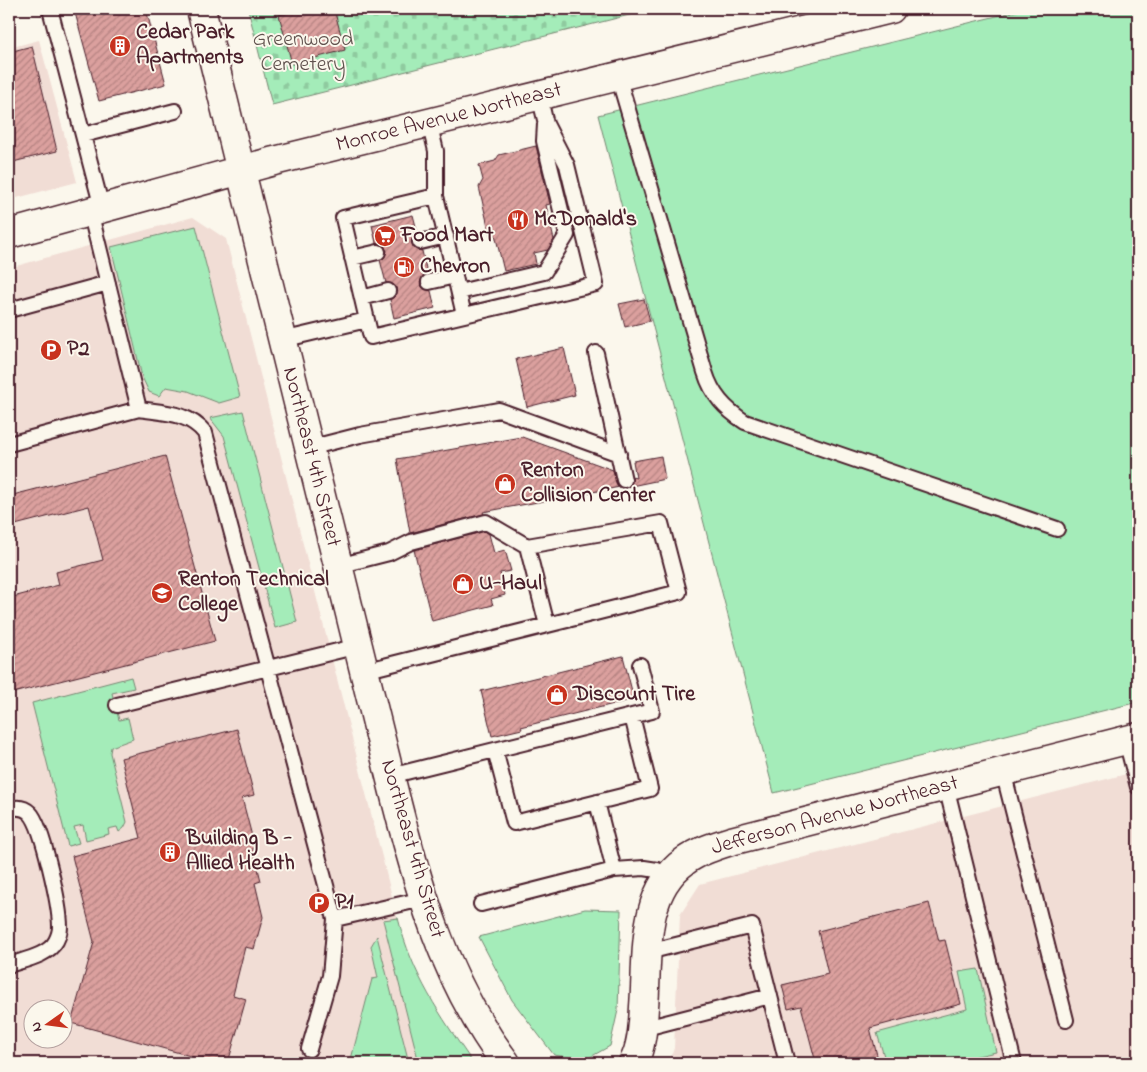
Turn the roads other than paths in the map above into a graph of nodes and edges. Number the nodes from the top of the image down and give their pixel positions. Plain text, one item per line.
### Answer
1 (50, 9) edge
2 (201, 9) edge
3 (891, 9) edge
4 (618, 76) junction
5 (539, 95) junction
6 (175, 111) dead end
7 (429, 122) junction
8 (546, 124) junction
9 (83, 135) junction
10 (240, 170) junction
11 (436, 196) junction
12 (96, 210) junction
13 (9, 234) edge
14 (446, 236) junction
15 (420, 242) dead end
16 (378, 252) dead end
17 (352, 258) junction
18 (455, 276) junction
19 (429, 282) dead end
20 (108, 283) junction
21 (388, 292) dead end
22 (459, 292) junction
23 (362, 298) junction
24 (9, 310) edge
25 (464, 316) junction
26 (367, 320) junction
27 (282, 340) junction
28 (596, 352) dead end
29 (139, 408) junction
30 (9, 444) edge
31 (309, 448) junction
32 (619, 454) junction
33 (624, 480) dead end
34 (1057, 529) dead end
35 (526, 546) junction
36 (338, 566) junction
37 (547, 625) junction
38 (361, 658) junction
39 (640, 665) dead end
40 (268, 668) junction
41 (117, 705) dead end
42 (632, 716) junction
43 (1132, 739) edge
44 (495, 750) junction
45 (1003, 771) junction
46 (390, 776) junction
47 (946, 786) junction
48 (1138, 787) edge
49 (596, 802) junction
50 (9, 809) edge
51 (614, 870) junction
52 (669, 876) junction
53 (423, 899) junction
54 (481, 904) dead end
55 (335, 919) junction
56 (648, 952) junction
57 (9, 964) edge
58 (770, 996) junction
59 (1066, 1020) dead end
60 (642, 1029) junction
61 (310, 1049) dead end
62 (506, 1063) edge
63 (634, 1063) edge
64 (787, 1063) edge
65 (1014, 1063) edge

1 - 9 lane
2 - 10 street, Northeast 4th Street
3 - 4 street, Monroe Avenue Northeast
4 - 5 street, Monroe Avenue Northeast
4 - 34 lane
5 - 7 street, Monroe Avenue Northeast
5 - 8 lane
6 - 9 lane
7 - 10 street, Monroe Avenue Northeast
7 - 11 lane
8 - 22 lane
8 - 25 lane
9 - 12 lane
10 - 12 street, Monroe Avenue Northeast
10 - 27 street, Northeast 4th Street
11 - 14 lane
11 - 17 lane
12 - 13 street, Monroe Avenue Northeast
12 - 20 lane
14 - 15 lane
14 - 18 lane
16 - 17 lane
17 - 23 lane
18 - 19 lane
18 - 22 lane
20 - 24 lane
20 - 29 lane
21 - 23 lane
22 - 25 lane
23 - 26 lane
25 - 26 lane
26 - 27 lane
27 - 31 street, Northeast 4th Street
28 - 32 lane
29 - 30 lane
29 - 40 lane
31 - 32 lane
31 - 36 street, Northeast 4th Street
32 - 33 lane
35 - 36 lane
35 - 37 lane
35 - 37 lane
36 - 38 street, Northeast 4th Street
37 - 38 lane
38 - 40 lane
38 - 46 street, Northeast 4th Street
39 - 42 lane
40 - 41 lane
40 - 55 lane
42 - 44 lane
42 - 49 lane
43 - 45 street, Jefferson Avenue Northeast
43 - 48 lane
44 - 46 lane
44 - 49 lane
45 - 47 street, Jefferson Avenue Northeast
45 - 59 lane
46 - 53 street, Northeast 4th Street
47 - 52 street, Jefferson Avenue Northeast
47 - 65 lane
49 - 51 lane
50 - 57 lane
51 - 52 lane
51 - 54 lane
52 - 56 street, Jefferson Avenue Northeast
53 - 55 lane
53 - 62 street, Northeast 4th Street
55 - 61 lane
56 - 58 lane
56 - 60 street, Jefferson Avenue Northeast
58 - 60 lane
58 - 64 lane
60 - 63 street, Jefferson Avenue Northeast

